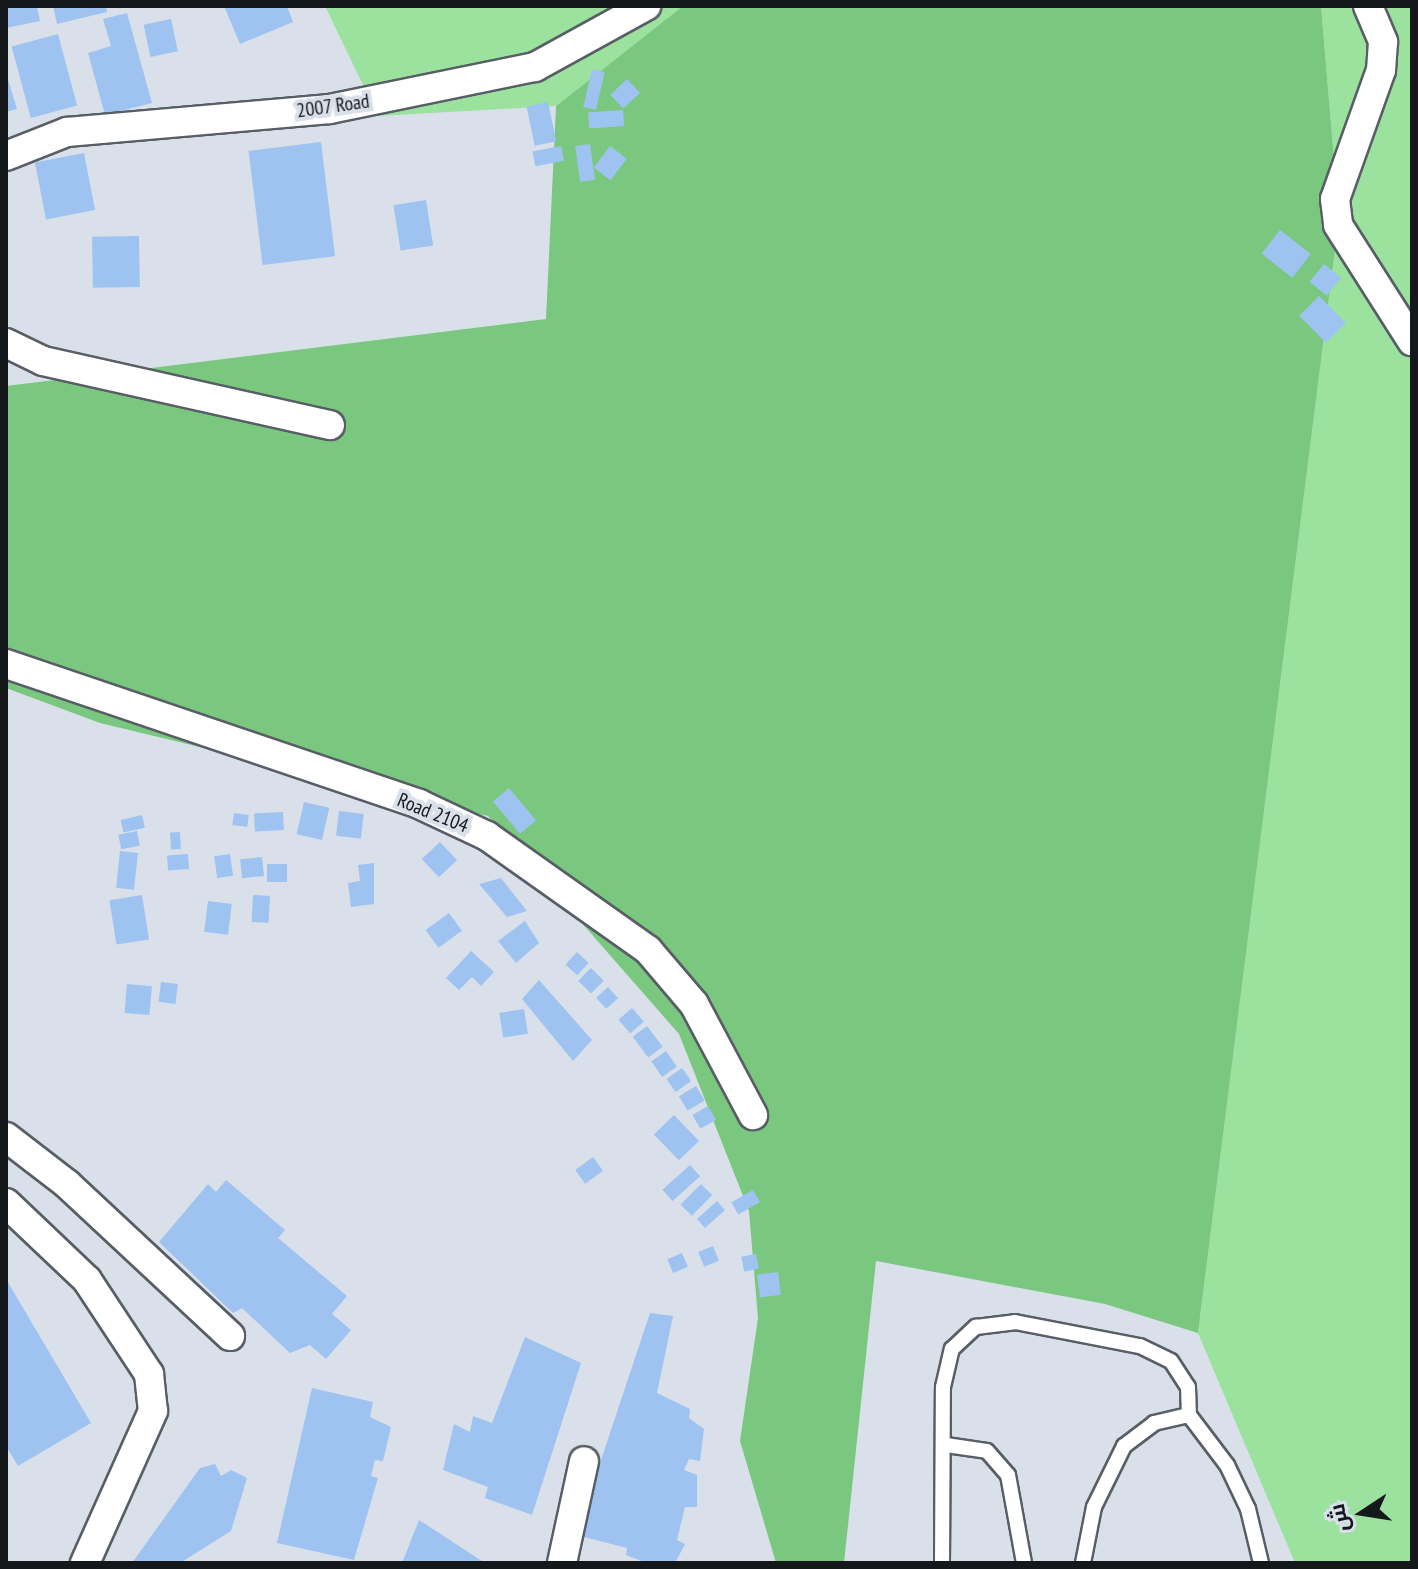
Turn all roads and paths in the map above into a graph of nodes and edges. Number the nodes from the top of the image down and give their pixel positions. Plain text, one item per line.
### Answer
1 (646, 6) edge
2 (1368, 6) edge
3 (6, 156) edge
4 (1412, 341) edge
5 (6, 343) edge
6 (330, 425) dead end
7 (6, 664) edge
8 (753, 1115) dead end
9 (6, 1137) edge
10 (6, 1203) edge
11 (230, 1336) dead end
12 (1189, 1415) junction
13 (946, 1445) junction
14 (584, 1461) dead end
15 (85, 1563) edge
16 (562, 1563) edge
17 (942, 1563) edge
18 (1024, 1563) edge
19 (1083, 1563) edge
20 (1261, 1563) edge

1 - 3 street, 2007 Road
2 - 4 street
5 - 6 street
7 - 8 street, Road 2104
9 - 11 street
10 - 15 street
12 - 13 lane
12 - 19 lane
12 - 20 lane
13 - 17 lane
13 - 18 lane
14 - 16 street

